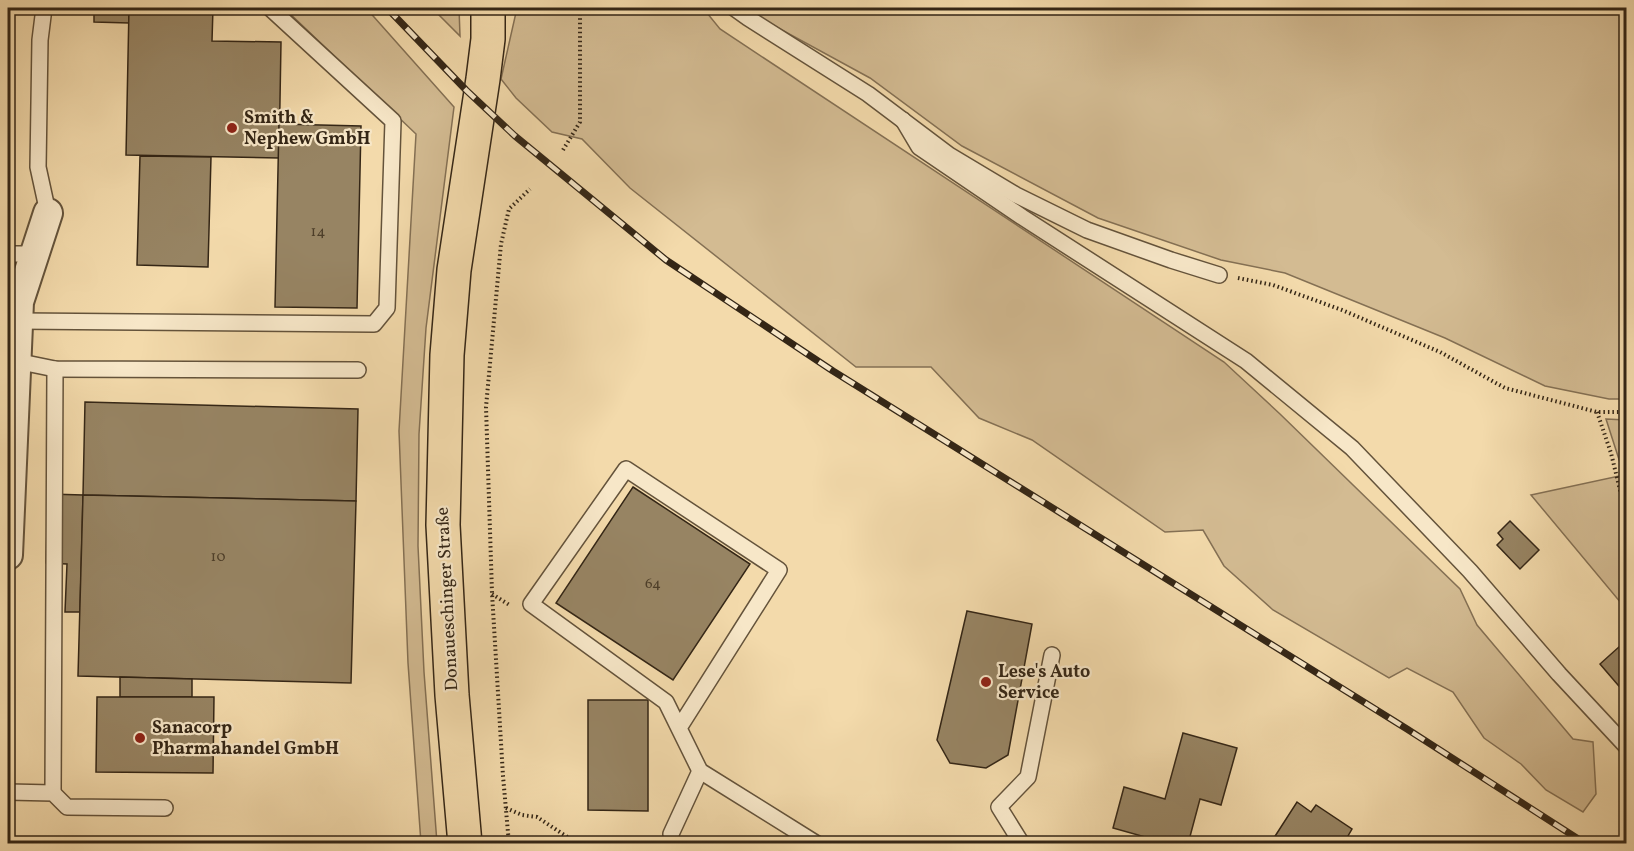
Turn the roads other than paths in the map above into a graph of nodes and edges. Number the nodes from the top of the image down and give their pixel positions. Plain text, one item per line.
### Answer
1 (44, 8) edge
2 (270, 8) edge
3 (488, 8) edge
4 (734, 8) edge
5 (903, 120) junction
6 (48, 213) joint
7 (21, 254) edge
8 (1219, 275) road end
9 (18, 321) junction
10 (16, 361) junction
11 (55, 369) junction
12 (358, 370) dead end
13 (9, 470) edge
14 (8, 555) edge
15 (1052, 655) dead end
16 (679, 728) junction
17 (1626, 746) edge
18 (700, 771) junction
19 (8, 792) edge
20 (52, 793) junction
21 (165, 808) dead end
22 (671, 834) dead end
23 (465, 843) edge
24 (817, 843) edge
25 (1022, 843) edge

1 - 6 lane
2 - 9 lane
3 - 23 main road, Donaueschinger Straße
4 - 5 lane
5 - 8 lane
5 - 17 lane
6 - 7 street
7 - 9 street
9 - 10 street
10 - 11 lane
10 - 13 street
11 - 12 lane
11 - 20 lane
13 - 14 street
15 - 25 lane
16 - 16 lane
16 - 18 lane
18 - 22 lane
18 - 24 lane
19 - 20 lane
20 - 21 lane

